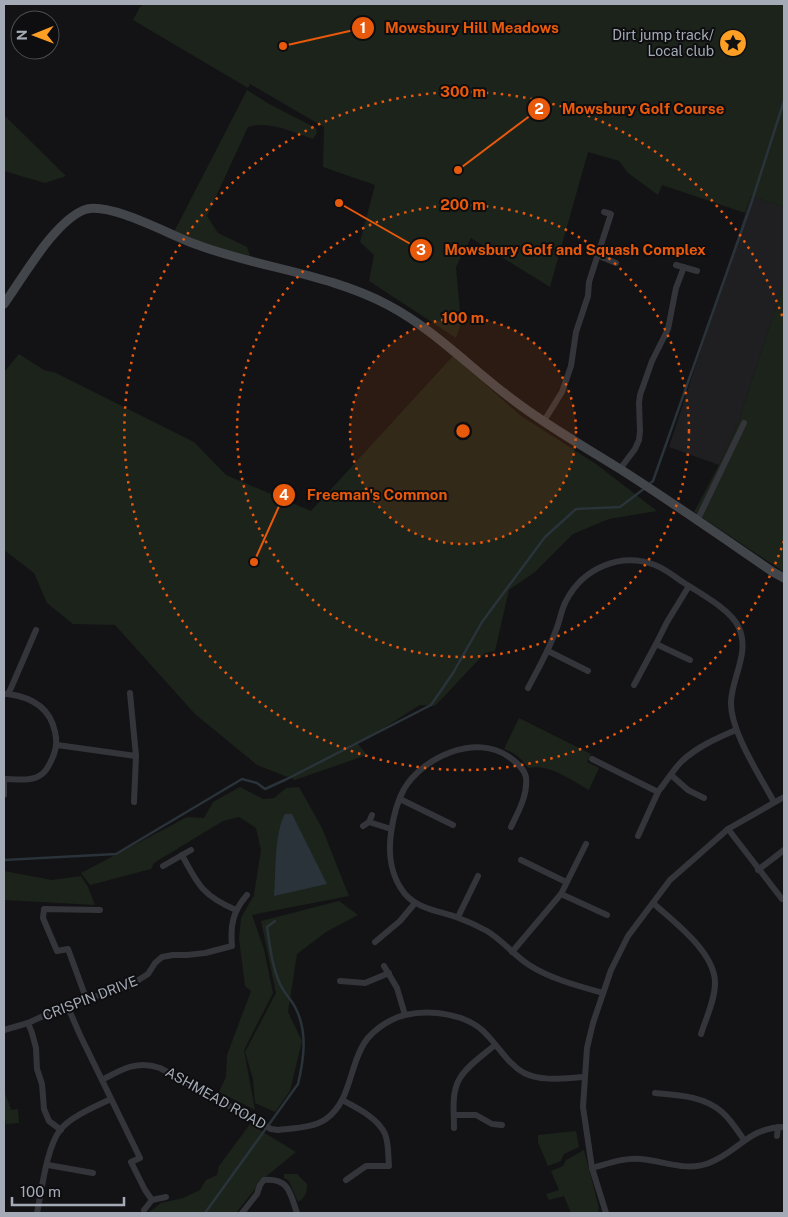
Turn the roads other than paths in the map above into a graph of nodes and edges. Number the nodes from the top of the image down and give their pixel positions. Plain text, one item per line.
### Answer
1 (604, 212) dead end
2 (599, 256) junction
3 (616, 263) dead end
4 (676, 265) dead end
5 (684, 267) junction
6 (698, 271) dead end
7 (4, 304) edge
8 (544, 421) junction
9 (744, 423) dead end
10 (620, 469) junction
11 (697, 521) junction
12 (784, 578) edge
13 (689, 586) junction
14 (36, 630) dead end
15 (656, 644) junction
16 (548, 651) junction
17 (690, 660) dead end
18 (588, 671) dead end
19 (634, 685) dead end
20 (528, 688) dead end
21 (130, 693) dead end
22 (6, 694) edge
23 (736, 730) junction
24 (57, 745) junction
25 (136, 756) junction
26 (592, 759) dead end
27 (671, 775) junction
28 (4, 779) edge
29 (658, 792) junction
30 (4, 795) edge
31 (784, 797) edge
32 (704, 798) dead end
33 (400, 799) junction
34 (134, 802) dead end
35 (774, 802) junction
36 (372, 815) dead end
37 (452, 825) dead end
38 (511, 827) dead end
39 (391, 829) junction
40 (728, 829) junction
41 (638, 836) dead end
42 (586, 844) dead end
43 (191, 850) dead end
44 (784, 850) edge
45 (182, 855) junction
46 (521, 860) dead end
47 (163, 866) dead end
48 (758, 870) junction
49 (478, 876) dead end
50 (566, 882) junction
51 (247, 894) dead end
52 (561, 894) junction
53 (782, 899) dead end
54 (415, 903) junction
55 (652, 903) junction
56 (100, 910) dead end
57 (236, 910) junction
58 (607, 915) dead end
59 (458, 917) junction
60 (375, 942) dead end
61 (512, 952) junction
62 (384, 966) dead end
63 (389, 973) junction
64 (340, 981) dead end
65 (603, 994) junction
66 (86, 998) junction
67 (67, 1005) junction
68 (405, 1015) junction
69 (28, 1023) junction
70 (4, 1030) edge
71 (701, 1034) dead end
72 (495, 1045) junction
73 (584, 1077) junction
74 (102, 1080) junction
75 (655, 1093) dead end
76 (111, 1099) junction
77 (342, 1100) junction
78 (454, 1115) junction
79 (502, 1125) dead end
80 (781, 1127) edge
81 (454, 1128) dead end
82 (61, 1130) junction
83 (777, 1136) dead end
84 (744, 1140) junction
85 (48, 1165) junction
86 (592, 1168) junction
87 (93, 1173) dead end
88 (346, 1180) dead end
89 (166, 1197) dead end
90 (152, 1200) junction
91 (144, 1210) dead end
92 (37, 1213) edge
93 (242, 1213) edge
94 (298, 1213) edge
95 (606, 1213) edge

1 - 2 street
2 - 3 street
2 - 8 street
4 - 5 street
5 - 6 street
5 - 10 street
7 - 8 main road
8 - 10 main road
9 - 11 street
10 - 11 main road
11 - 12 main road
13 - 15 street
13 - 16 street
13 - 23 street
14 - 22 street
15 - 17 street
15 - 19 street
16 - 18 street
16 - 20 street
21 - 25 street
22 - 24 street
23 - 27 street
23 - 35 street
24 - 25 street
24 - 28 street
25 - 34 street
26 - 29 street
27 - 29 street
27 - 32 street
28 - 30 street
29 - 41 street
31 - 35 street
33 - 37 street
33 - 38 street
33 - 39 street
35 - 40 street
36 - 39 street
39 - 54 street
40 - 48 street
40 - 55 street
42 - 50 street
43 - 45 street
44 - 48 street
45 - 47 street
45 - 57 street
46 - 50 street
48 - 53 street
49 - 59 street
50 - 52 street
51 - 57 street, CRISPIN DRIVE
52 - 58 street
52 - 61 street
54 - 59 street
54 - 60 street
55 - 65 street
55 - 71 street
56 - 66 street
57 - 66 street, CRISPIN DRIVE
59 - 61 street
61 - 65 street
62 - 63 street
63 - 64 street
63 - 68 street
65 - 73 street
66 - 67 street, CRISPIN DRIVE
67 - 69 street, CRISPIN DRIVE
67 - 74 street
68 - 72 street
68 - 77 street, ASHMEAD ROAD
69 - 70 street, CRISPIN DRIVE
69 - 82 street
72 - 73 street
72 - 78 street
73 - 86 street
74 - 76 street
74 - 77 street, ASHMEAD ROAD
75 - 84 street
76 - 82 street
76 - 90 street
77 - 88 street
78 - 79 street
78 - 81 street
80 - 83 street
80 - 84 street
82 - 85 street
84 - 86 street
85 - 87 street
85 - 92 street
86 - 95 street
89 - 90 street
90 - 91 street
93 - 94 street

